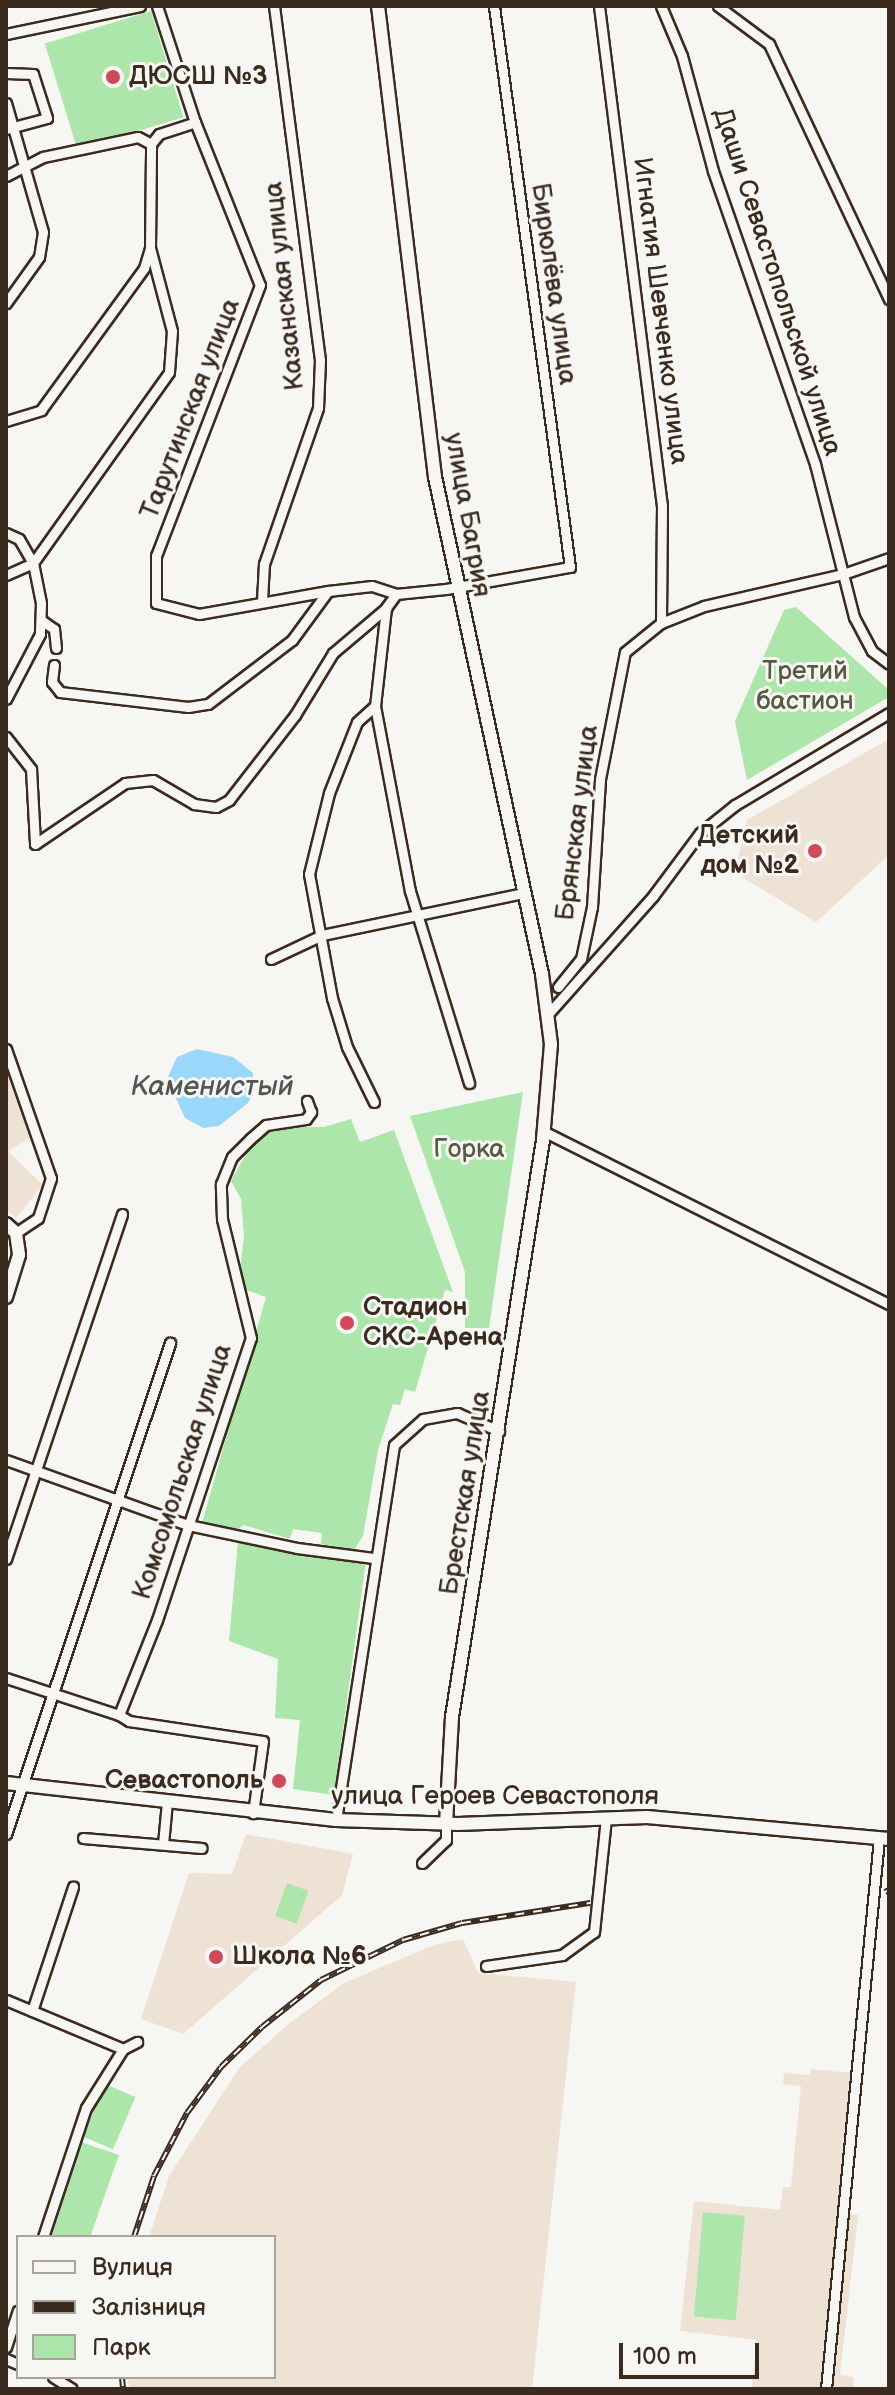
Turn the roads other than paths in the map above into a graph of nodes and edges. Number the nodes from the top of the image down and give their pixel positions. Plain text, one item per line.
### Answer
1 (140, 6) edge
2 (157, 6) edge
3 (274, 6) edge
4 (378, 6) edge
5 (494, 6) edge
6 (599, 6) edge
7 (661, 6) edge
8 (718, 6) edge
9 (6, 34) edge
10 (6, 73) edge
11 (6, 103) edge
12 (195, 122) junction
13 (9, 128) edge
14 (151, 144) junction
15 (26, 169) junction
16 (6, 176) edge
17 (150, 248) junction
18 (889, 299) edge
19 (6, 303) edge
20 (6, 421) edge
21 (6, 533) edge
22 (889, 558) edge
23 (33, 563) junction
24 (843, 574) junction
25 (6, 575) edge
26 (456, 586) junction
27 (328, 591) junction
28 (396, 594) junction
29 (262, 601) junction
30 (386, 608) junction
31 (41, 620) junction
32 (661, 623) junction
33 (56, 648) dead end
34 (889, 664) edge
35 (54, 665) dead end
36 (6, 699) edge
37 (375, 706) junction
38 (889, 713) edge
39 (6, 737) edge
40 (523, 893) junction
41 (419, 915) junction
42 (322, 935) junction
43 (271, 959) dead end
44 (558, 987) dead end
45 (549, 1020) junction
46 (6, 1049) edge
47 (469, 1083) dead end
48 (307, 1101) dead end
49 (374, 1102) dead end
50 (543, 1131) junction
51 (122, 1214) dead end
52 (11, 1228) edge
53 (6, 1297) edge
54 (889, 1304) edge
55 (170, 1343) dead end
56 (499, 1431) junction
57 (6, 1460) edge
58 (37, 1469) junction
59 (118, 1500) junction
60 (188, 1525) junction
61 (373, 1558) junction
62 (6, 1559) edge
63 (6, 1678) edge
64 (50, 1695) junction
65 (119, 1715) junction
66 (6, 1783) edge
67 (23, 1785) junction
68 (167, 1802) junction
69 (253, 1813) junction
70 (606, 1818) junction
71 (336, 1820) junction
72 (446, 1824) junction
73 (6, 1834) edge
74 (83, 1838) dead end
75 (884, 1839) edge
76 (163, 1844) junction
77 (202, 1848) dead end
78 (422, 1863) dead end
79 (73, 1887) dead end
80 (486, 1966) dead end
81 (6, 2000) edge
82 (32, 2011) junction
83 (137, 2042) dead end
84 (123, 2049) junction
85 (44, 2235) edge
86 (16, 2317) edge
87 (6, 2347) edge
88 (826, 2389) edge

1 - 9 street
2 - 12 street, Тарутинская улица
3 - 29 street, Казанская улица
4 - 26 main road, улица Багрия
5 - 26 street, Бирюлёва улица
6 - 32 street, Игнатия Шевченко улица
7 - 24 street, Даши Севастопольской улица
8 - 18 street
10 - 13 street
11 - 13 street
12 - 14 street
12 - 29 street, Тарутинская улица
13 - 15 street
14 - 15 street
14 - 17 street
15 - 16 street
15 - 19 street
17 - 20 street
17 - 23 street
21 - 23 street
22 - 24 street, Брянская улица
23 - 25 street
23 - 31 street
24 - 32 street, Брянская улица
24 - 34 street, Даши Севастопольской улица
26 - 28 street
26 - 40 main road, улица Багрия
27 - 28 street
27 - 29 street
27 - 35 street
28 - 30 street
30 - 37 street
30 - 39 street
31 - 33 street
31 - 36 street
32 - 44 street, Брянская улица
37 - 41 street
37 - 42 street
38 - 45 street
40 - 41 street
40 - 45 main road, улица Багрия
41 - 42 street
41 - 47 street
42 - 43 street
42 - 49 street
45 - 50 main road, Брестская улица
46 - 52 street
48 - 60 street, Комсомольская улица
50 - 54 street
50 - 56 main road, Брестская улица
51 - 58 street
52 - 53 main road
55 - 59 street
56 - 61 street
56 - 72 main road, Брестская улица
57 - 58 street
58 - 59 street
58 - 62 street
59 - 60 street
59 - 64 street
60 - 61 street
60 - 65 street, Комсомольская улица
61 - 71 street
63 - 64 street
64 - 65 street
64 - 67 street
65 - 69 street
66 - 67 main road, улица Героев Севастополя
67 - 68 main road, улица Героев Севастополя
67 - 73 street
68 - 69 main road, улица Героев Севастополя
68 - 76 street
69 - 71 main road, улица Героев Севастополя
70 - 72 main road, улица Героев Севастополя
70 - 75 main road, улица Героев Севастополя
70 - 80 street
71 - 72 main road, улица Героев Севастополя
72 - 78 street
74 - 76 street
75 - 88 street
76 - 77 street
79 - 82 street
81 - 82 street
82 - 84 street
83 - 84 street
84 - 85 street
86 - 87 street

